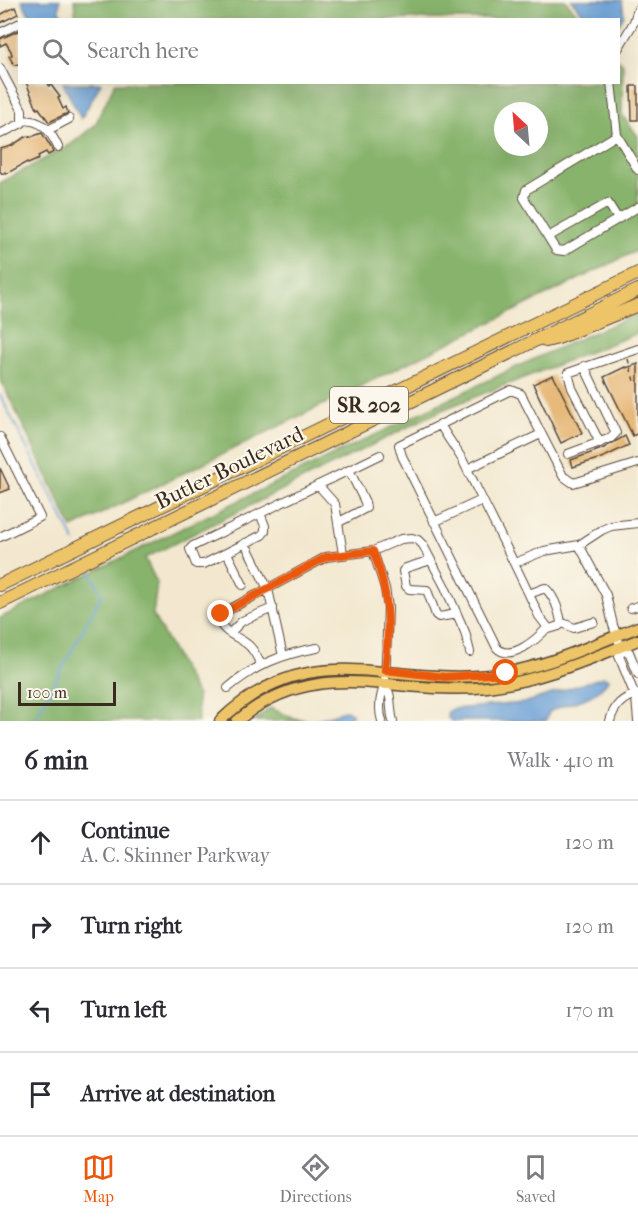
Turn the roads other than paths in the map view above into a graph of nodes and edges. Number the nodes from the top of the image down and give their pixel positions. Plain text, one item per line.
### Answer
1 (638, 9) edge
2 (18, 24) edge
3 (0, 33) edge
4 (620, 46) edge
5 (0, 68) edge
6 (611, 84) edge
7 (69, 119) dead end
8 (22, 120) junction
9 (50, 129) junction
10 (0, 134) edge
11 (617, 135) junction
12 (58, 147) dead end
13 (638, 170) edge
14 (638, 207) edge
15 (618, 219) junction
16 (548, 237) junction
17 (638, 268) edge
18 (638, 273) edge
19 (638, 290) edge
20 (592, 296) junction
21 (638, 305) edge
22 (521, 347) junction
23 (638, 348) edge
24 (584, 366) junction
25 (440, 424) junction
26 (541, 434) junction
27 (0, 437) edge
28 (600, 443) junction
29 (568, 454) dead end
30 (380, 455) dead end
31 (638, 463) edge
32 (349, 470) junction
33 (466, 470) junction
34 (318, 485) junction
35 (482, 500) junction
36 (260, 513) junction
37 (339, 522) junction
38 (434, 522) junction
39 (638, 523) edge
40 (0, 537) edge
41 (245, 543) junction
42 (579, 545) junction
43 (373, 551) junction
44 (226, 553) junction
45 (343, 554) junction
46 (431, 560) junction
47 (515, 563) junction
48 (0, 585) edge
49 (243, 585) dead end
50 (268, 589) junction
51 (529, 594) junction
52 (0, 603) edge
53 (273, 608) junction
54 (457, 614) junction
55 (561, 622) junction
56 (594, 622) dead end
57 (638, 627) edge
58 (547, 628) junction
59 (230, 633) junction
60 (617, 635) junction
61 (638, 640) edge
62 (317, 648) dead end
63 (622, 649) junction
64 (470, 652) dead end
65 (282, 656) junction
66 (261, 665) junction
67 (385, 670) junction
68 (638, 674) edge
69 (385, 684) junction
70 (228, 688) dead end
71 (636, 694) edge
72 (381, 717) edge
73 (392, 717) edge
74 (220, 721) edge
75 (237, 721) edge
76 (610, 721) edge
77 (638, 721) edge

1 - 4 street
2 - 3 street
5 - 8 street
6 - 11 street
7 - 9 street
8 - 9 street
8 - 10 street
9 - 12 street
11 - 13 street
11 - 16 street
14 - 15 street
15 - 16 street
15 - 16 street
17 - 20 highway
18 - 20 highway, Butler Boulevard / SR 202
19 - 22 highway, Butler Boulevard / SR 202
20 - 48 highway, Butler Boulevard / SR 202
21 - 22 highway
22 - 52 highway, Butler Boulevard / SR 202
23 - 24 street
24 - 28 street
24 - 28 street
25 - 26 street
25 - 33 street
25 - 38 street
26 - 31 street
26 - 33 street
27 - 40 street
28 - 29 street
30 - 32 street
32 - 34 street
32 - 37 street
33 - 35 street
34 - 36 street
34 - 37 street
35 - 38 street
35 - 47 street
36 - 41 street
36 - 44 street
37 - 45 street
38 - 58 street
39 - 42 street
41 - 44 street
41 - 50 street
42 - 47 street
42 - 60 street
43 - 45 street
43 - 46 street
43 - 67 street
44 - 49 street
45 - 50 street
46 - 54 street
46 - 54 street
47 - 51 street
50 - 53 street
50 - 59 street
51 - 55 street
51 - 58 street
53 - 59 street
53 - 65 street
54 - 64 street
55 - 56 street
55 - 58 street
57 - 60 main road
59 - 66 street
60 - 63 street
60 - 67 main road
61 - 63 main road
62 - 65 street
63 - 68 street
63 - 69 main road
63 - 71 street
65 - 66 street
66 - 70 street
67 - 69 street
67 - 74 main road
69 - 72 street
69 - 73 street
69 - 75 main road
71 - 76 street
71 - 77 street
72 - 73 street

